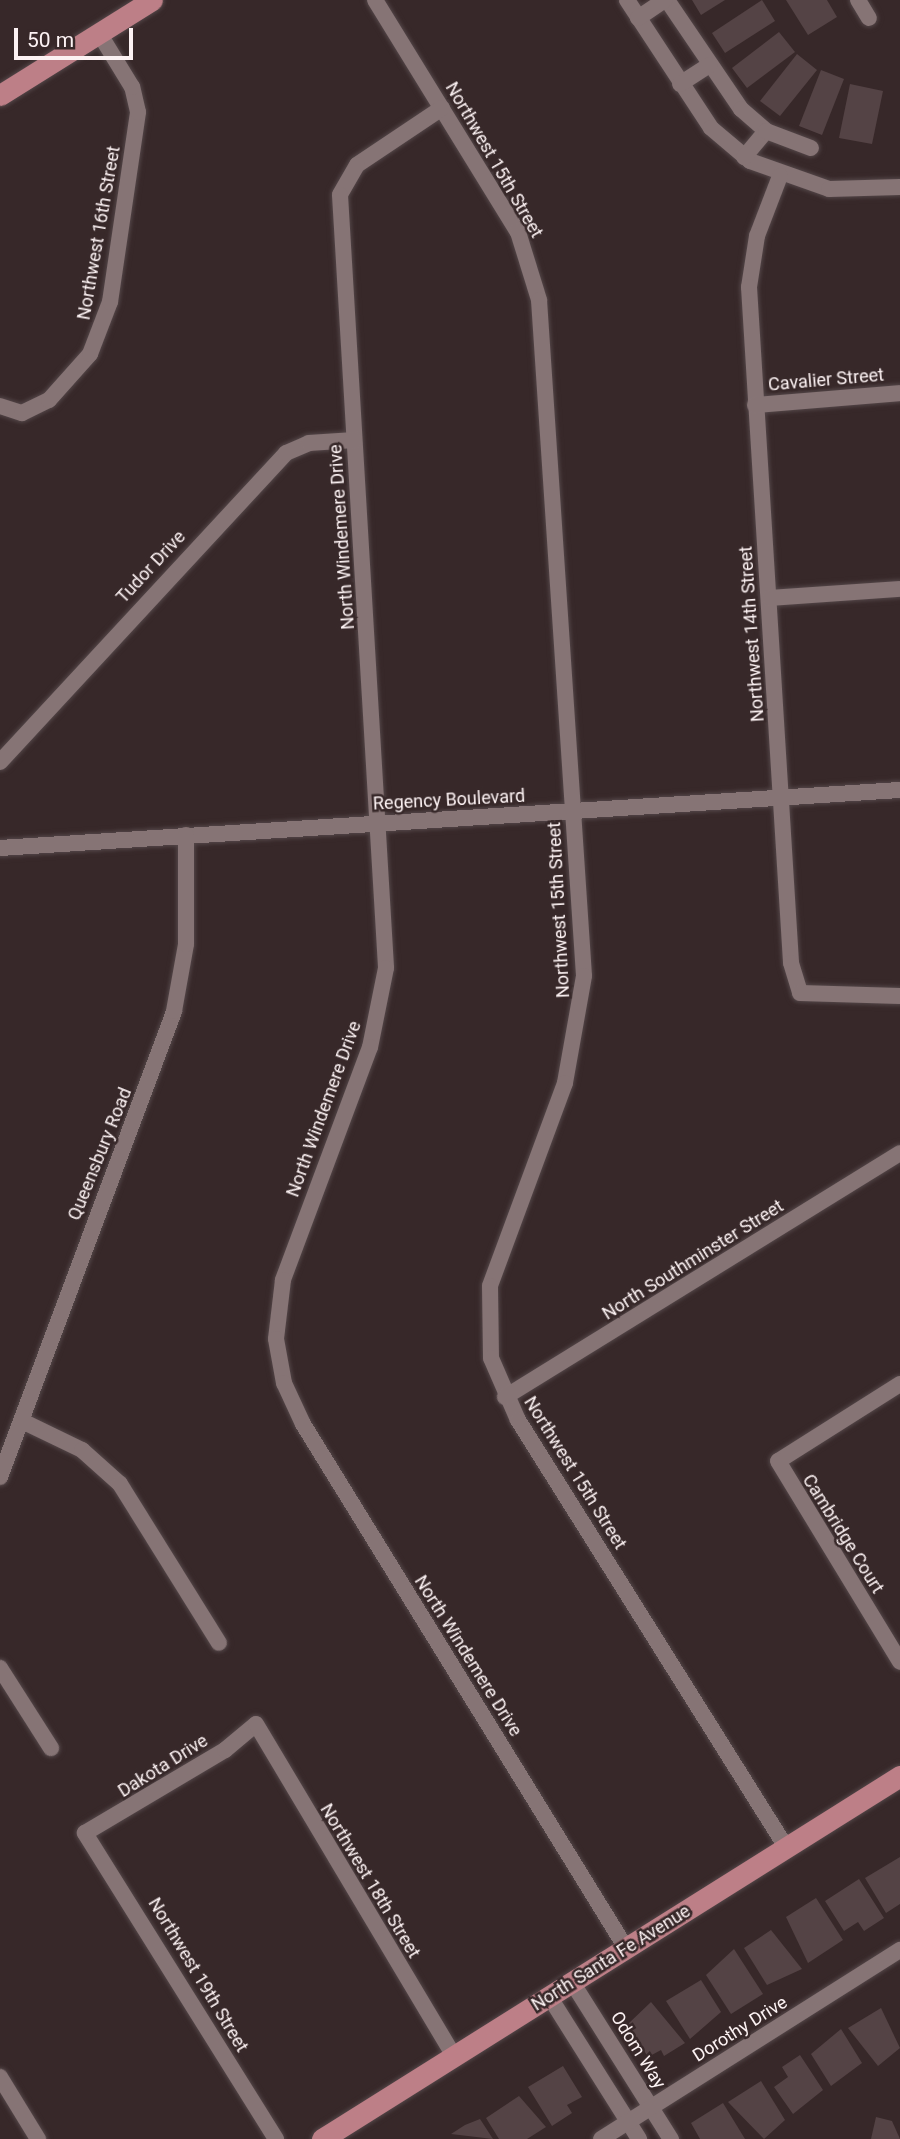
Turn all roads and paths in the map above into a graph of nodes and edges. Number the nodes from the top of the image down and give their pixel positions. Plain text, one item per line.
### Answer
1 (152, 0) edge
2 (375, 0) edge
3 (627, 0) edge
4 (666, 0) edge
5 (858, 0) edge
6 (638, 18) junction
7 (869, 18) dead end
8 (99, 33) junction
9 (709, 65) junction
10 (680, 84) junction
11 (0, 95) edge
12 (442, 108) junction
13 (766, 131) junction
14 (811, 148) dead end
15 (744, 156) junction
16 (780, 176) junction
17 (900, 187) edge
18 (900, 393) edge
19 (755, 405) junction
20 (0, 406) edge
21 (354, 440) junction
22 (900, 589) edge
23 (770, 598) junction
24 (0, 762) edge
25 (900, 790) edge
26 (782, 797) junction
27 (573, 812) junction
28 (381, 823) junction
29 (186, 835) junction
30 (0, 848) edge
31 (900, 996) edge
32 (900, 1153) edge
33 (900, 1384) edge
34 (505, 1397) junction
35 (22, 1421) junction
36 (0, 1477) edge
37 (219, 1643) dead end
38 (900, 1662) edge
39 (0, 1668) edge
40 (256, 1724) joint
41 (51, 1748) dead end
42 (900, 1776) edge
43 (85, 1833) joint
44 (786, 1847) junction
45 (626, 1948) junction
46 (900, 1950) edge
47 (572, 1982) junction
48 (549, 1996) junction
49 (454, 2056) junction
50 (0, 2077) edge
51 (651, 2108) junction
52 (629, 2122) junction
53 (38, 2139) edge
54 (275, 2139) edge
55 (322, 2139) edge
56 (601, 2139) edge
57 (639, 2139) edge
58 (671, 2139) edge

1 - 8 main road
2 - 12 street, Northwest 15th Street
3 - 6 street
4 - 6 street
4 - 9 street
5 - 7 street
6 - 10 street
8 - 11 main road
8 - 20 street, Northwest 16th Street
9 - 10 street
9 - 13 street
10 - 15 street
12 - 21 street, North Windemere Drive
12 - 27 street, Northwest 15th Street
13 - 14 street
13 - 15 street
15 - 16 street
16 - 17 street
16 - 19 street, Northwest 14th Street
18 - 19 street, Cavalier Street
19 - 23 street, Northwest 14th Street
21 - 24 street, Tudor Drive
21 - 28 street, North Windemere Drive
22 - 23 street
23 - 26 street, Northwest 14th Street
25 - 26 street, Regency Boulevard
26 - 27 street, Regency Boulevard
26 - 31 street, Northwest 14th Street
27 - 28 street, Regency Boulevard
27 - 34 street, Northwest 15th Street
28 - 29 street, Regency Boulevard
28 - 45 street, North Windemere Drive
29 - 30 street, Regency Boulevard
29 - 35 street, Queensbury Road
32 - 34 street, North Southminster Street
33 - 38 street, Cambridge Court
34 - 44 street, Northwest 15th Street
35 - 36 street, Queensbury Road
35 - 37 street
39 - 41 street
40 - 43 street, Dakota Drive
40 - 49 street, Northwest 18th Street
42 - 44 main road, North Santa Fe Avenue
43 - 54 street, Northwest 19th Street
44 - 45 main road, North Santa Fe Avenue
45 - 47 main road, North Santa Fe Avenue
46 - 51 street, Dorothy Drive
47 - 48 main road, North Santa Fe Avenue
47 - 51 street, Odom Way
48 - 49 main road, North Santa Fe Avenue
48 - 52 street
49 - 55 main road, North Santa Fe Avenue
50 - 53 street
51 - 52 street, Dorothy Drive
51 - 58 street, Odom Way
52 - 56 street, Dorothy Drive
52 - 57 street

